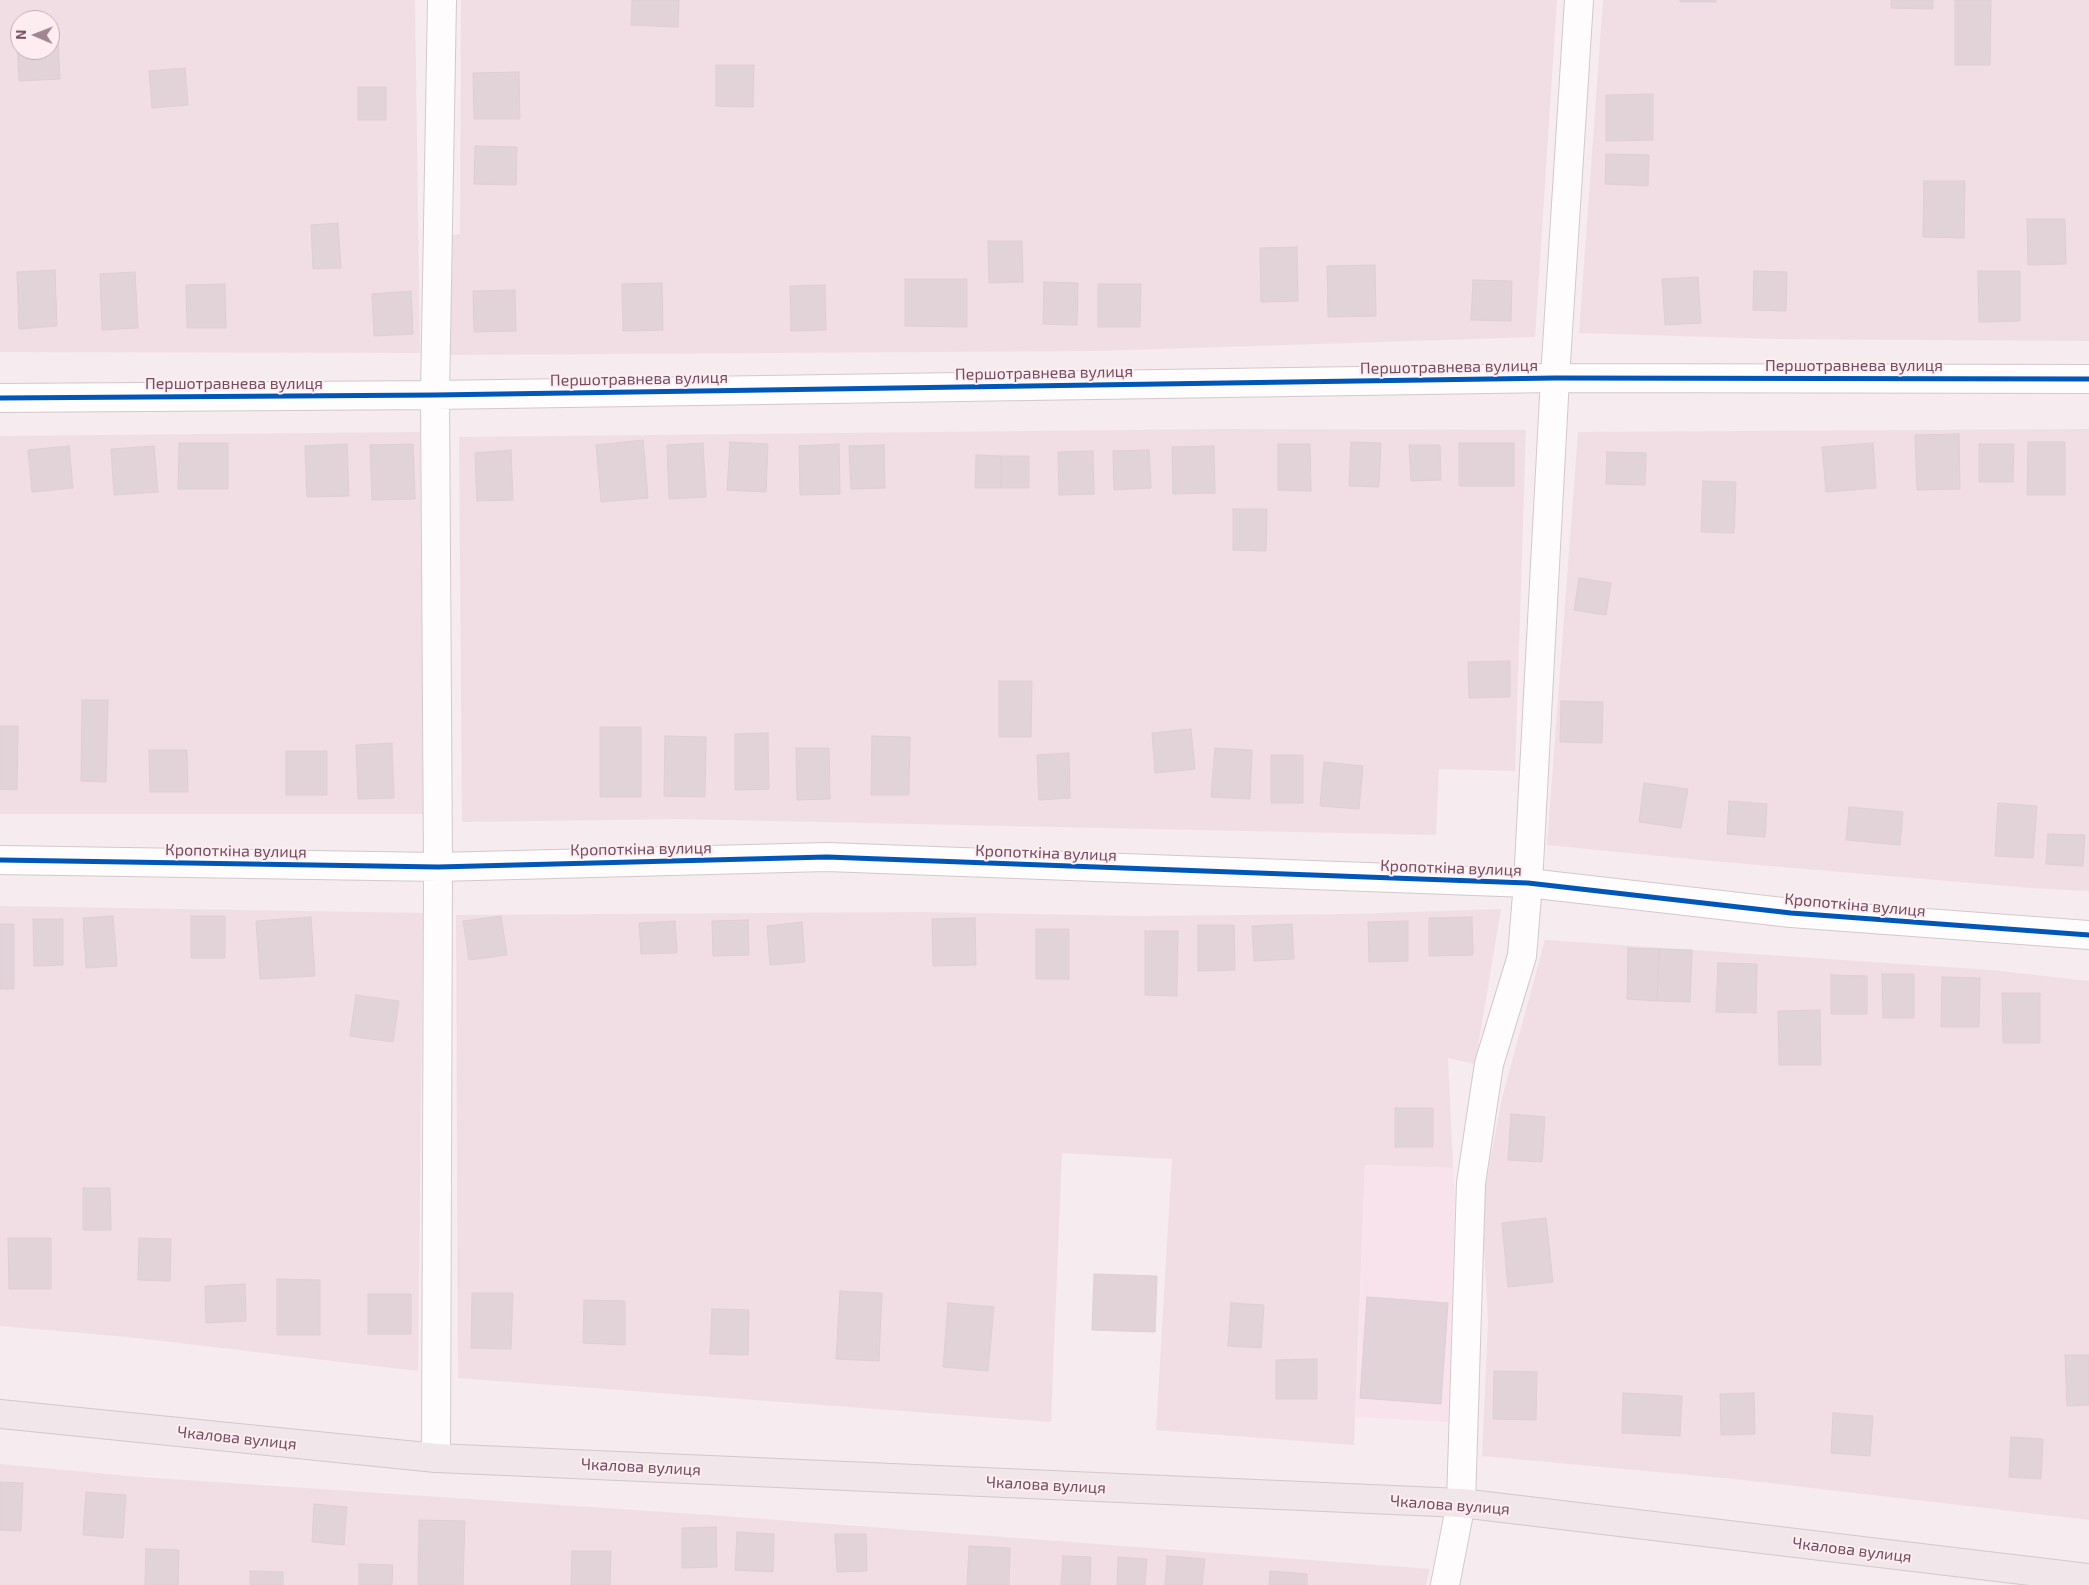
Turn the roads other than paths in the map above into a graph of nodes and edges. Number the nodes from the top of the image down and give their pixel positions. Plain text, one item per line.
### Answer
1 (442, 0) edge
2 (1579, 0) edge
3 (1555, 378) junction
4 (2089, 379) edge
5 (435, 395) junction
6 (0, 398) edge
7 (0, 860) edge
8 (438, 867) junction
9 (1528, 883) junction
10 (2089, 935) edge
11 (0, 1414) edge
12 (436, 1458) junction
13 (1461, 1503) junction
14 (2089, 1578) edge
15 (1445, 1585) edge

1 - 5 street
2 - 3 street
3 - 4 street, Першотравнева вулиця
3 - 5 street, Першотравнева вулиця
3 - 9 street
5 - 6 street, Першотравнева вулиця
5 - 8 street
7 - 8 street, Кропоткіна вулиця
8 - 9 street, Кропоткіна вулиця
8 - 12 street
9 - 10 street, Кропоткіна вулиця
9 - 13 street
11 - 12 main road, Чкалова вулиця
12 - 13 main road, Чкалова вулиця
13 - 14 main road, Чкалова вулиця
13 - 15 street

